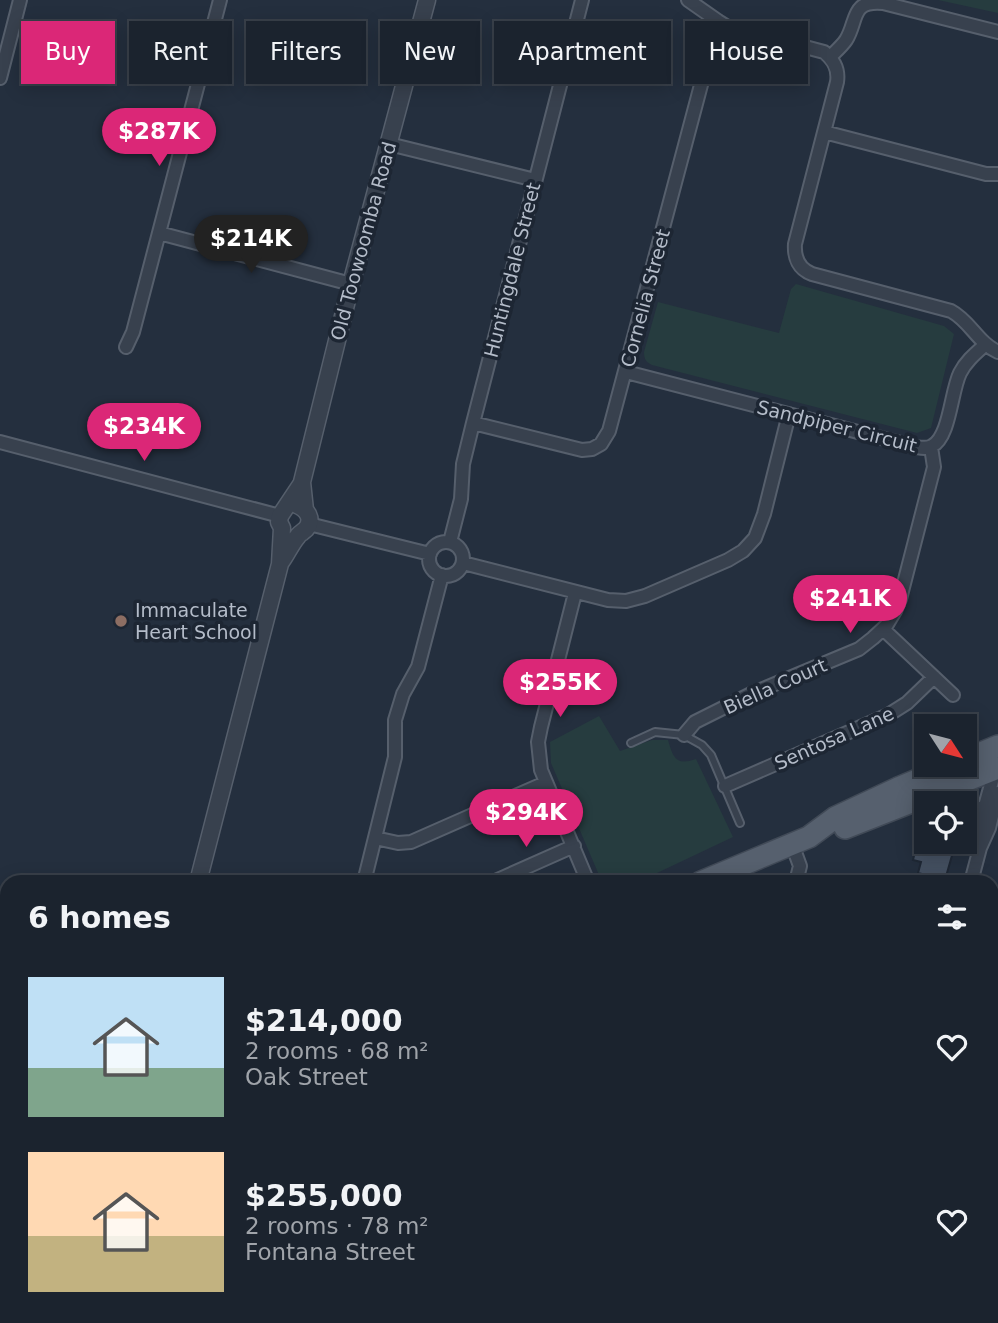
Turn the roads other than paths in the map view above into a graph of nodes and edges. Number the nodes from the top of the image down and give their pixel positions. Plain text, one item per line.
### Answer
1 (20, 0) edge
2 (220, 0) edge
3 (427, 0) edge
4 (582, 0) edge
5 (688, 0) edge
6 (718, 21) edge
7 (998, 32) edge
8 (808, 48) edge
9 (830, 57) junction
10 (0, 78) edge
11 (701, 84) edge
12 (824, 132) junction
13 (389, 144) junction
14 (998, 174) edge
15 (535, 180) junction
16 (159, 233) junction
17 (351, 284) junction
18 (986, 344) junction
19 (126, 347) dead end
20 (998, 351) edge
21 (626, 372) junction
22 (789, 414) junction
23 (473, 423) junction
24 (0, 442) edge
25 (931, 447) junction
26 (302, 482) junction
27 (283, 517) junction
28 (304, 522) junction
29 (450, 542) junction
30 (430, 554) junction
31 (463, 563) junction
32 (280, 564) junction
33 (442, 575) junction
34 (575, 593) junction
35 (883, 629) junction
36 (934, 677) junction
37 (953, 695) dead end
38 (684, 735) junction
39 (631, 743) dead end
40 (998, 746) edge
41 (977, 755) edge
42 (997, 766) edge
43 (924, 777) edge
44 (545, 783) junction
45 (724, 786) junction
46 (949, 788) junction
47 (998, 793) edge
48 (982, 817) junction
49 (740, 822) dead end
50 (375, 838) junction
51 (801, 840) junction
52 (574, 846) junction
53 (980, 848) junction
54 (200, 875) edge
55 (366, 875) edge
56 (509, 875) edge
57 (585, 875) edge
58 (718, 875) edge
59 (797, 875) edge
60 (973, 875) edge

1 - 10 street
2 - 16 street
3 - 13 street, Old Toowoomba Road
4 - 15 street, Huntingdale Street
5 - 6 street
7 - 9 street
8 - 9 street
9 - 12 street
11 - 21 street, Cornelia Street
12 - 14 street
12 - 18 street
13 - 15 street
13 - 17 street, Old Toowoomba Road
15 - 23 street, Huntingdale Street
16 - 17 street
16 - 19 street
17 - 26 street, Old Toowoomba Road
18 - 20 street
18 - 25 street, Sandpiper Circuit
21 - 22 street, Sandpiper Circuit
21 - 23 street, Cornelia Street
22 - 25 street, Sandpiper Circuit
22 - 34 street
23 - 29 street, Huntingdale Street
24 - 27 street
25 - 35 street, Biella Court
26 - 27 street, Old Toowoomba Road
26 - 28 street, Old Toowoomba Road
27 - 28 street
27 - 28 street
27 - 32 street, Old Toowoomba Road
28 - 30 street
28 - 32 street, Old Toowoomba Road
29 - 30 street
29 - 31 street
30 - 33 street
31 - 33 street
31 - 34 street
32 - 54 street, Old Toowoomba Road
33 - 50 street
34 - 44 street
35 - 36 street
35 - 38 street, Biella Court
36 - 37 street
36 - 45 street, Sentosa Lane
38 - 39 lane
38 - 45 lane
40 - 41 main road
42 - 46 main road
42 - 48 street
43 - 51 main road
44 - 50 street
44 - 52 street
45 - 49 lane
46 - 48 street
46 - 51 main road
47 - 53 street
48 - 53 street
50 - 55 street
51 - 58 main road
51 - 59 street
52 - 56 street
52 - 57 street
53 - 60 street

